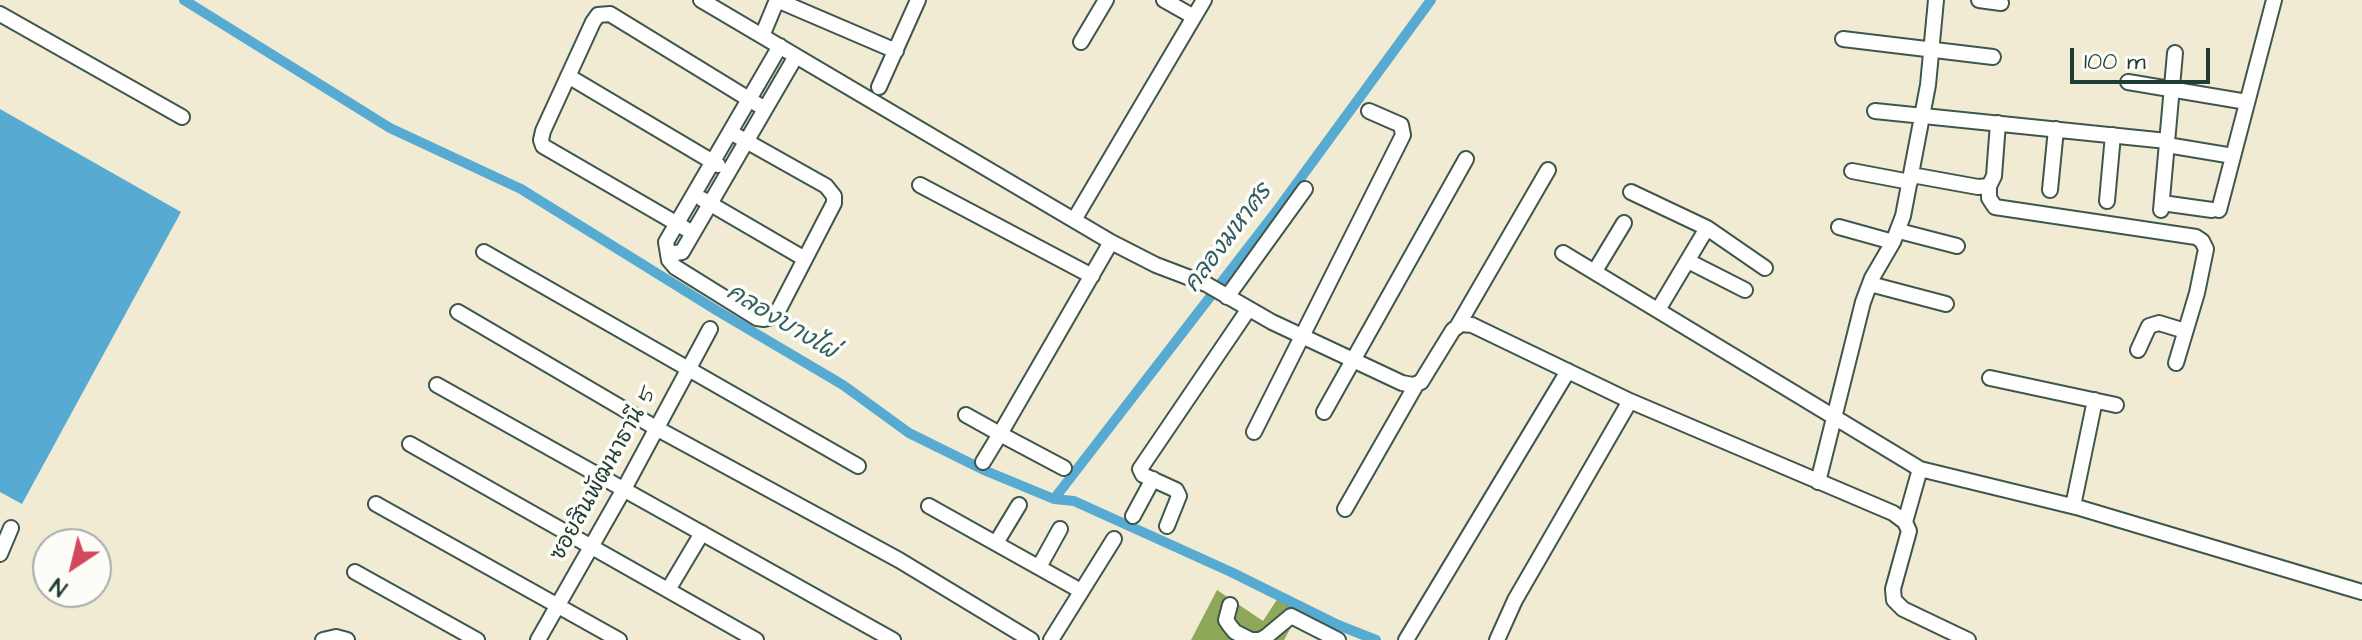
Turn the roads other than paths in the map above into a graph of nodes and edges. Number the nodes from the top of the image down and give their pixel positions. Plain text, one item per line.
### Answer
1 (701, 0) edge
2 (767, 0) edge
3 (777, 0) edge
4 (1106, 0) edge
5 (1164, 0) edge
6 (1204, 0) edge
7 (1936, 0) edge
8 (1979, 0) edge
9 (2274, 0) edge
10 (912, 2) edge
11 (2001, 3) dead end
12 (0, 14) edge
13 (1194, 17) junction
14 (758, 34) junction
15 (1843, 39) dead end
16 (1081, 42) dead end
17 (780, 46) junction
18 (1932, 50) junction
19 (896, 51) junction
20 (2175, 53) dead end
21 (796, 56) junction
22 (1993, 57) dead end
23 (568, 76) junction
24 (2128, 82) dead end
25 (879, 87) dead end
26 (2172, 89) junction
27 (749, 99) junction
28 (2241, 101) dead end
29 (765, 109) junction
30 (1369, 111) dead end
31 (1875, 111) dead end
32 (1923, 116) junction
33 (182, 117) dead end
34 (1998, 123) junction
35 (2056, 129) junction
36 (730, 132) junction
37 (2113, 135) junction
38 (747, 141) junction
39 (2167, 143) junction
40 (2227, 155) dead end
41 (1466, 159) dead end
42 (712, 162) junction
43 (1548, 170) dead end
44 (729, 171) junction
45 (1852, 171) dead end
46 (1911, 178) junction
47 (920, 185) dead end
48 (1989, 186) junction
49 (1305, 189) dead end
50 (2050, 190) dead end
51 (1631, 192) dead end
52 (694, 194) junction
53 (2107, 201) dead end
54 (710, 203) junction
55 (1074, 220) junction
56 (677, 223) junction
57 (1624, 223) dead end
58 (1839, 227) dead end
59 (1707, 228) junction
60 (693, 233) junction
61 (1896, 236) junction
62 (1111, 242) junction
63 (1957, 246) dead end
64 (484, 252) dead end
65 (1563, 253) dead end
66 (669, 254) junction
67 (805, 259) junction
68 (1688, 261) junction
69 (1765, 268) dead end
70 (1595, 271) junction
71 (1092, 276) junction
72 (1870, 284) junction
73 (1745, 290) dead end
74 (1217, 291) junction
75 (1946, 304) dead end
76 (1248, 310) junction
77 (1658, 310) junction
78 (458, 312) dead end
79 (1457, 327) junction
80 (710, 329) dead end
81 (2185, 331) junction
82 (1302, 336) junction
83 (2138, 350) dead end
84 (1352, 360) junction
85 (2176, 363) dead end
86 (687, 370) junction
87 (1568, 371) junction
88 (1990, 378) dead end
89 (437, 385) dead end
90 (1416, 385) junction
91 (2095, 400) junction
92 (1630, 401) junction
93 (2116, 405) dead end
94 (1324, 412) dead end
95 (966, 415) dead end
96 (1833, 416) junction
97 (656, 428) junction
98 (1254, 432) dead end
99 (1000, 434) junction
100 (410, 444) dead end
101 (983, 462) dead end
102 (858, 466) dead end
103 (1064, 468) dead end
104 (1920, 469) junction
105 (1153, 479) junction
106 (1818, 482) junction
107 (624, 489) junction
108 (376, 504) dead end
109 (1019, 505) dead end
110 (929, 506) dead end
111 (2073, 506) junction
112 (1345, 509) dead end
113 (1133, 516) dead end
114 (1905, 522) junction
115 (1167, 526) dead end
116 (11, 528) dead end
117 (1060, 529) dead end
118 (702, 533) junction
119 (1114, 539) dead end
120 (996, 543) junction
121 (591, 547) junction
122 (0, 554) edge
123 (1039, 567) junction
124 (355, 572) dead end
125 (668, 590) junction
126 (1081, 591) junction
127 (2362, 592) edge
128 (1230, 605) dead end
129 (557, 606) junction
130 (323, 640) edge
131 (347, 640) edge
132 (477, 640) edge
133 (538, 640) edge
134 (619, 640) edge
135 (756, 640) edge
136 (893, 640) edge
137 (1031, 640) edge
138 (1051, 640) edge
139 (1338, 640) edge
140 (1406, 640) edge
141 (1497, 640) edge
142 (1968, 640) edge

1 - 14 street
2 - 14 street
3 - 14 street
3 - 19 street
4 - 16 street
5 - 13 street
6 - 13 street
7 - 18 street
8 - 11 street
9 - 39 street
10 - 19 street
12 - 33 street
13 - 55 street
14 - 17 street
15 - 18 street
17 - 21 street
17 - 27 street
18 - 22 street
18 - 32 street
19 - 25 street
20 - 26 street
21 - 29 street
21 - 55 street
23 - 27 street
23 - 42 street
23 - 56 street
24 - 26 street
26 - 28 street
26 - 39 street
27 - 29 street
27 - 36 street
29 - 38 street
30 - 82 street
31 - 32 street
32 - 34 street
32 - 46 street
34 - 35 street
34 - 48 street
35 - 37 street
35 - 50 street
36 - 38 street
36 - 42 street
37 - 39 street
37 - 53 street
38 - 44 street
38 - 67 street
39 - 40 street
41 - 84 street
42 - 44 street
42 - 52 street
43 - 79 street
44 - 54 street
45 - 46 street
46 - 48 street
46 - 61 street
47 - 71 street
48 - 81 street
49 - 74 street
51 - 59 street
52 - 54 street
52 - 56 street
54 - 60 street
54 - 67 street
55 - 62 street
56 - 60 street
56 - 66 street
57 - 70 street
58 - 61 street
59 - 68 street
59 - 69 street
60 - 66 street
61 - 63 street
61 - 72 street
62 - 71 street
62 - 74 street
64 - 86 street
65 - 70 street
66 - 67 street
68 - 73 street
68 - 77 street
70 - 77 street
71 - 99 street
72 - 75 street
72 - 96 street
74 - 76 street
76 - 82 street
76 - 105 street
77 - 96 street
78 - 97 street
79 - 87 street
79 - 90 street
80 - 86 street, ซอยสินพัฒนาธานี 5
81 - 83 street
81 - 85 street
82 - 84 street
82 - 98 street
84 - 90 street
84 - 94 street
86 - 97 street, ซอยสินพัฒนาธานี 5
86 - 102 street
87 - 92 street
87 - 140 street
88 - 91 street
89 - 107 street
90 - 112 street
91 - 93 street
91 - 111 street
92 - 106 street
92 - 141 street
95 - 99 street
96 - 104 street
96 - 106 street
97 - 107 street, ซอยสินพัฒนาธานี 5
97 - 137 street
99 - 101 street
99 - 103 street
100 - 121 street
104 - 111 street
104 - 114 street
105 - 113 street
105 - 115 street
106 - 114 street
107 - 118 street
107 - 121 street, ซอยสินพัฒนาธานี 5
108 - 129 street
109 - 120 street
110 - 120 street
111 - 127 street
114 - 142 street
116 - 122 street
117 - 123 street
118 - 125 street
118 - 136 street
119 - 126 street
120 - 123 street
121 - 125 street
121 - 129 street, ซอยสินพัฒนาธานี 5
123 - 126 street
124 - 132 street
125 - 135 street
126 - 138 street
128 - 139 street
129 - 133 street, ซอยสินพัฒนาธานี 5
129 - 134 street
130 - 131 street

